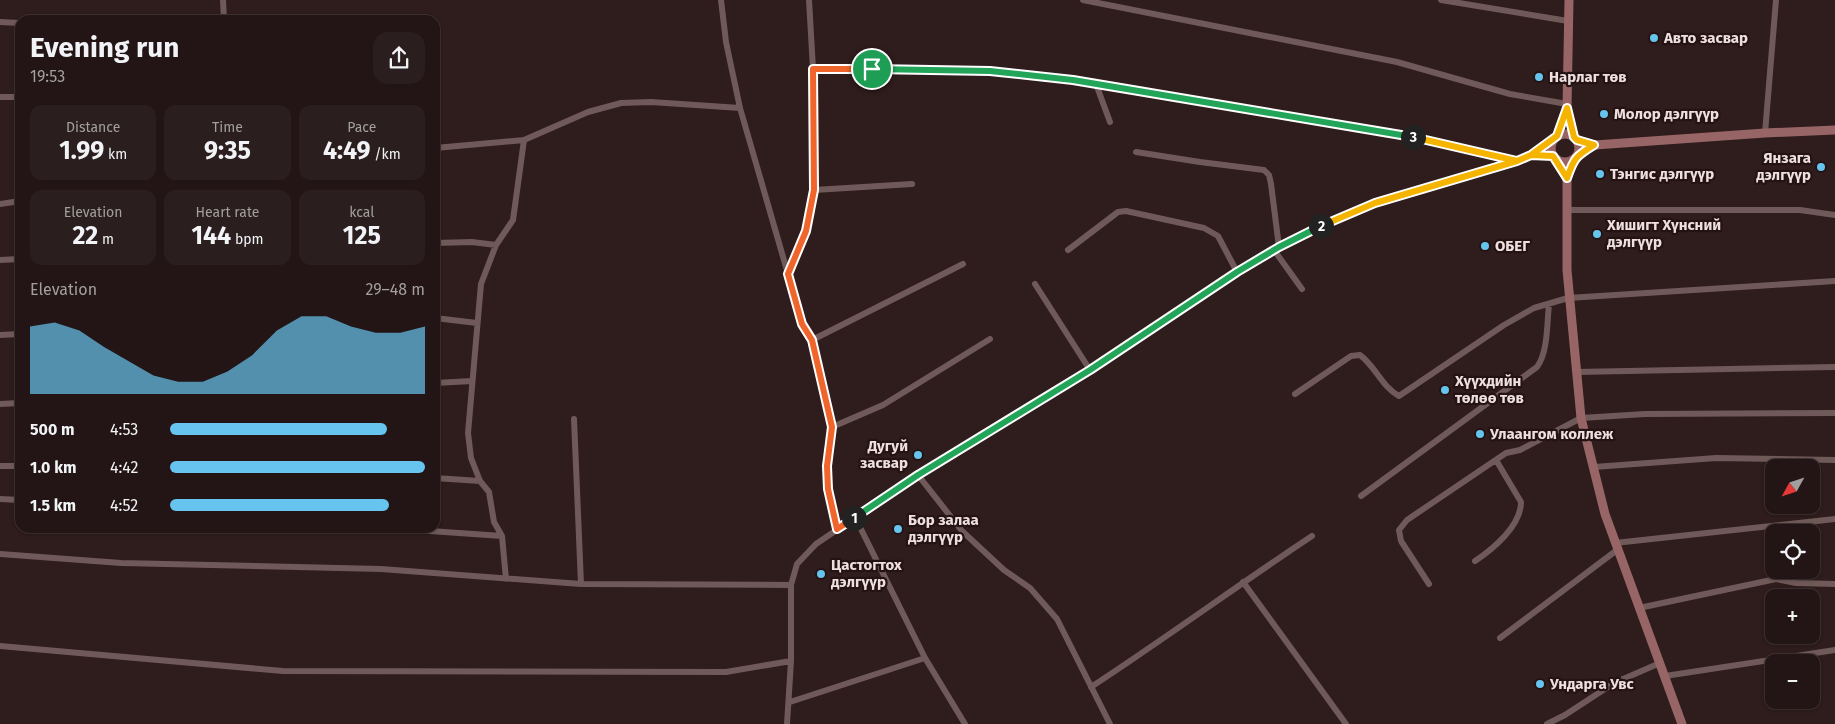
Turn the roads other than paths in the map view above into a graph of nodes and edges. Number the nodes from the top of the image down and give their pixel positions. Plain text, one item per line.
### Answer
1 (223, 0) edge
2 (721, 0) edge
3 (809, 0) edge
4 (1083, 0) edge
5 (1441, 0) edge
6 (1569, 0) edge
7 (1776, 0) edge
8 (224, 15) edge
9 (1568, 21) junction
10 (0, 22) edge
11 (15, 23) edge
12 (813, 69) junction
13 (1096, 84) junction
14 (0, 97) edge
15 (15, 97) edge
16 (1567, 106) junction
17 (740, 108) junction
18 (1110, 122) dead end
19 (1835, 130) edge
20 (1765, 133) junction
21 (1555, 138) junction
22 (1576, 138) junction
23 (524, 140) junction
24 (1594, 145) junction
25 (440, 148) edge
26 (1136, 152) dead end
27 (1531, 155) junction
28 (1555, 158) junction
29 (1576, 158) junction
30 (1517, 161) junction
31 (1567, 178) junction
32 (912, 184) dead end
33 (814, 190) junction
34 (15, 202) edge
35 (0, 204) edge
36 (1566, 210) junction
37 (1835, 215) edge
38 (440, 243) edge
39 (496, 245) junction
40 (1276, 248) junction
41 (1068, 250) dead end
42 (15, 259) edge
43 (0, 260) edge
44 (963, 264) dead end
45 (1237, 272) junction
46 (788, 274) junction
47 (1835, 281) edge
48 (1034, 284) dead end
49 (1302, 289) dead end
50 (1568, 298) junction
51 (1549, 304) junction
52 (440, 319) edge
53 (476, 323) junction
54 (15, 334) edge
55 (0, 335) edge
56 (990, 339) dead end
57 (812, 340) junction
58 (1835, 367) edge
59 (1090, 370) junction
60 (1576, 372) junction
61 (472, 381) junction
62 (440, 383) edge
63 (1295, 394) dead end
64 (15, 403) edge
65 (0, 404) edge
66 (1835, 412) edge
67 (1581, 418) junction
68 (574, 419) dead end
69 (832, 427) junction
70 (1496, 460) junction
71 (1835, 460) edge
72 (0, 466) edge
73 (15, 466) edge
74 (1594, 467) junction
75 (918, 475) junction
76 (440, 478) edge
77 (480, 481) junction
78 (1361, 496) dead end
79 (0, 499) edge
80 (15, 500) edge
81 (855, 517) junction
82 (1835, 519) edge
83 (837, 529) junction
84 (440, 532) edge
85 (502, 536) junction
86 (1312, 536) dead end
87 (1616, 547) junction
88 (0, 554) edge
89 (1475, 561) dead end
90 (506, 579) junction
91 (1243, 582) junction
92 (581, 584) junction
93 (1430, 584) dead end
94 (1835, 584) edge
95 (791, 585) junction
96 (1640, 608) junction
97 (1500, 638) dead end
98 (0, 646) edge
99 (1835, 650) edge
100 (925, 658) junction
101 (791, 661) junction
102 (1660, 663) junction
103 (1665, 676) junction
104 (1091, 687) junction
105 (790, 702) junction
106 (788, 724) edge
107 (964, 724) edge
108 (1110, 724) edge
109 (1346, 724) edge
110 (1547, 724) edge
111 (1682, 724) edge

1 - 8 street
2 - 17 street
3 - 12 street
4 - 16 street
5 - 9 street
6 - 9 street
7 - 20 street
9 - 16 street
10 - 11 street
12 - 13 street
12 - 33 street
13 - 18 street
13 - 30 street
14 - 15 street
16 - 21 street
16 - 22 street
17 - 23 street
17 - 46 street
19 - 20 street
20 - 24 street
21 - 22 street
21 - 27 street
21 - 28 street
22 - 24 street
22 - 29 street
23 - 25 street
23 - 39 street
24 - 29 street
26 - 40 street
27 - 28 street
27 - 30 street
28 - 29 street
28 - 31 street
29 - 31 street
30 - 40 street
31 - 36 street
32 - 33 street
33 - 46 street
34 - 35 street
36 - 37 street
36 - 50 street
38 - 39 street
39 - 53 street
40 - 45 street
40 - 49 street
41 - 45 street
42 - 43 street
44 - 57 street
45 - 59 street
46 - 57 street
47 - 50 street
48 - 59 street
50 - 51 street
50 - 60 street
51 - 63 street
51 - 78 street
52 - 53 street
53 - 61 street
54 - 55 street
56 - 69 street
57 - 69 street
58 - 60 street
59 - 75 street
60 - 67 street
61 - 62 street
61 - 77 street
64 - 65 street
66 - 67 street
67 - 70 street
67 - 74 street
68 - 92 street
69 - 83 street
70 - 89 street
70 - 93 street
71 - 74 street
72 - 73 street
74 - 87 street
75 - 81 street
75 - 104 street
76 - 77 street
77 - 85 street
79 - 80 street
81 - 83 street
81 - 100 street
82 - 87 street
83 - 95 street
84 - 85 street
85 - 90 street
86 - 91 street
87 - 96 street
87 - 97 street
88 - 90 street
90 - 92 street
91 - 104 street
91 - 109 street
92 - 95 street
94 - 96 street
95 - 101 street
96 - 102 street
98 - 101 street
99 - 103 street
100 - 105 street
100 - 107 street
101 - 105 street
102 - 103 street
102 - 110 street
103 - 111 street
104 - 108 street
105 - 106 street

